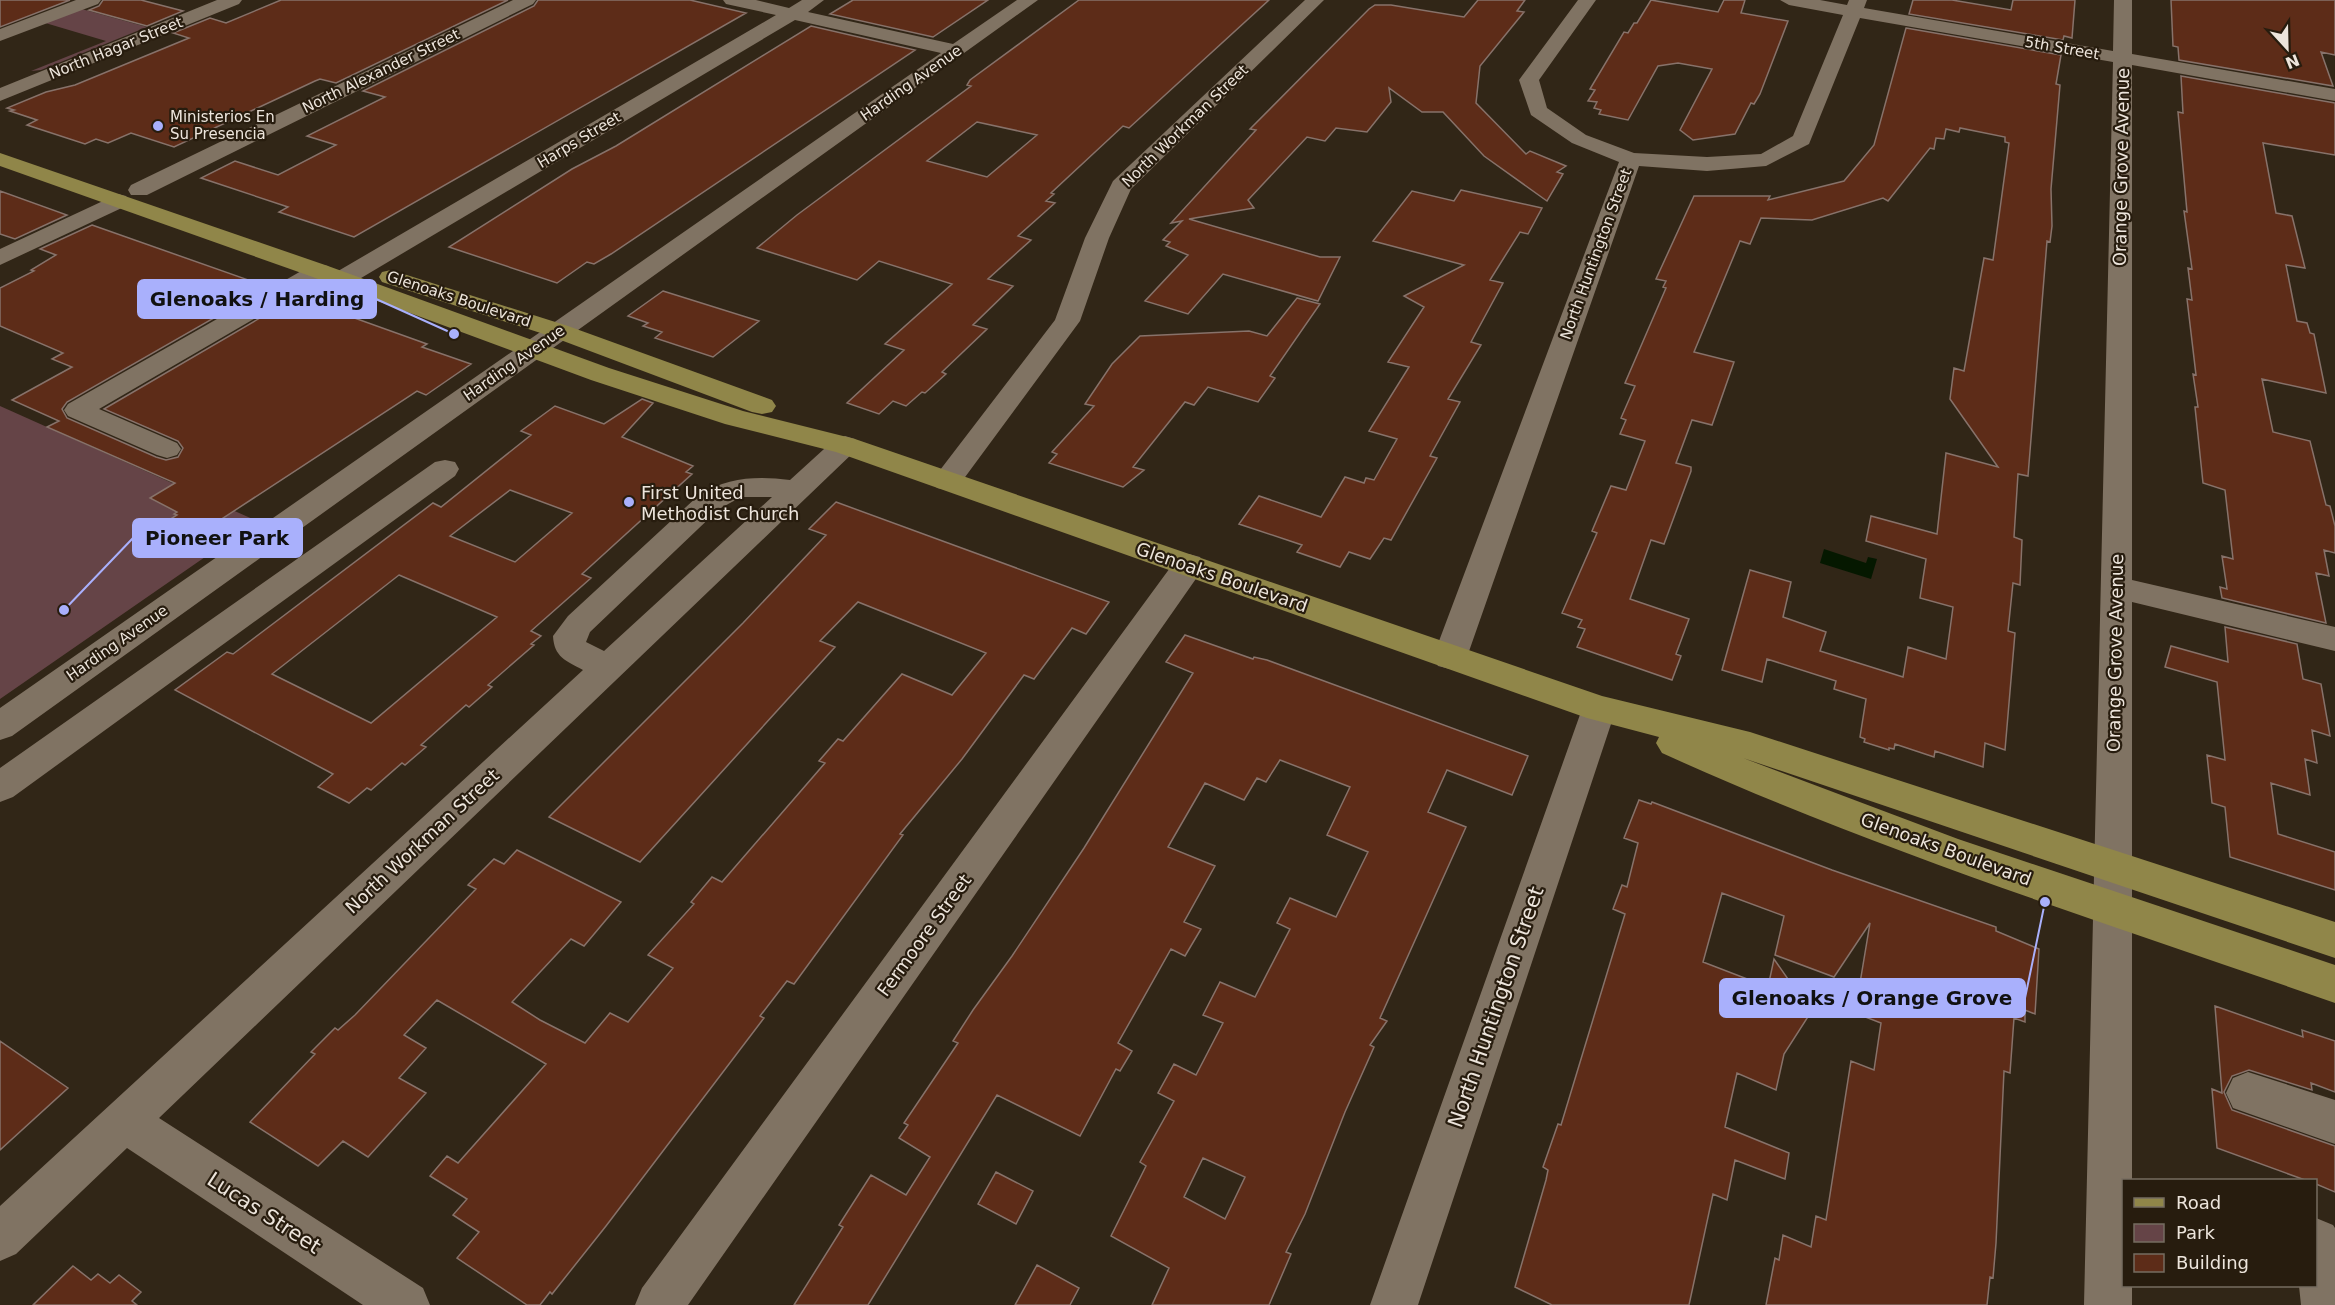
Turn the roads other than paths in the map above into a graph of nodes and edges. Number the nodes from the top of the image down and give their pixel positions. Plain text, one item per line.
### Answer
1 (92, 0) edge
2 (233, 0) edge
3 (527, 0) edge
4 (732, 0) edge
5 (815, 0) edge
6 (1029, 0) edge
7 (1315, 0) edge
8 (1587, 0) edge
9 (1789, 0) edge
10 (2122, 0) edge
11 (1857, 6) edge
12 (793, 13) junction
13 (0, 35) edge
14 (957, 51) junction
15 (2122, 59) junction
16 (0, 95) edge
17 (2335, 95) edge
18 (0, 142) edge
19 (0, 159) edge
20 (1631, 159) junction
21 (139, 190) junction
22 (118, 201) junction
23 (0, 258) edge
24 (333, 271) junction
25 (559, 331) junction
26 (532, 350) junction
27 (88, 390) dead end
28 (845, 445) junction
29 (167, 449) dead end
30 (392, 450) junction
31 (947, 481) junction
32 (797, 490) junction
33 (1189, 566) junction
34 (2116, 587) junction
35 (145, 624) junction
36 (2335, 639) edge
37 (198, 647) junction
38 (1450, 657) junction
39 (607, 668) junction
40 (1599, 709) junction
41 (0, 726) edge
42 (0, 787) edge
43 (2113, 867) junction
44 (2112, 909) junction
45 (2335, 940) edge
46 (2335, 984) edge
47 (2248, 1092) dead end
48 (123, 1120) junction
49 (2335, 1122) edge
50 (0, 1238) edge
51 (2318, 1241) dead end
52 (406, 1305) edge
53 (659, 1305) edge
54 (1394, 1305) edge
55 (2108, 1305) edge
56 (2325, 1305) edge

1 - 13 street
2 - 16 street, North Hagar Street
3 - 21 street, North Alexander Street
4 - 12 street
5 - 12 street, Harps Street
6 - 14 street, Harding Avenue
7 - 31 street, North Workman Street
8 - 20 street
9 - 11 street, 5th Street
10 - 15 street, Orange Grove Avenue
11 - 15 street, 5th Street
11 - 20 street, North Huntington Street
12 - 14 street
12 - 24 street, Harps Street
14 - 25 street, Harding Avenue
15 - 17 street, 5th Street
15 - 34 street, Orange Grove Avenue
18 - 21 main road, Glenoaks Boulevard
19 - 22 main road, Glenoaks Boulevard
20 - 38 street, North Huntington Street
21 - 24 main road, Glenoaks Boulevard
22 - 23 street
22 - 24 main road, Glenoaks Boulevard
24 - 25 main road, Glenoaks Boulevard
24 - 26 main road, Glenoaks Boulevard
24 - 27 street
24 - 29 street
25 - 26 street, Harding Avenue
25 - 28 main road, Glenoaks Boulevard
26 - 28 main road, Glenoaks Boulevard
26 - 30 street, Harding Avenue
28 - 31 main road, Glenoaks Boulevard
28 - 32 street, North Workman Street
30 - 35 street, Harding Avenue
30 - 37 street
31 - 33 main road, Glenoaks Boulevard
32 - 39 street, North Workman Street
32 - 39 street
33 - 38 main road, Glenoaks Boulevard
33 - 53 street, Fermoore Street
34 - 36 street
34 - 43 street, Orange Grove Avenue
35 - 37 street
35 - 41 street, Harding Avenue
37 - 42 street
38 - 40 main road, Glenoaks Boulevard
39 - 48 street, North Workman Street
40 - 43 main road, Glenoaks Boulevard
40 - 44 main road, Glenoaks Boulevard
40 - 54 street, North Huntington Street
43 - 44 street, Orange Grove Avenue
43 - 45 main road, Glenoaks Boulevard
44 - 46 main road, Glenoaks Boulevard
44 - 55 street, Orange Grove Avenue
47 - 49 street
48 - 50 street, North Workman Street
48 - 52 street, Lucas Street
51 - 56 street

